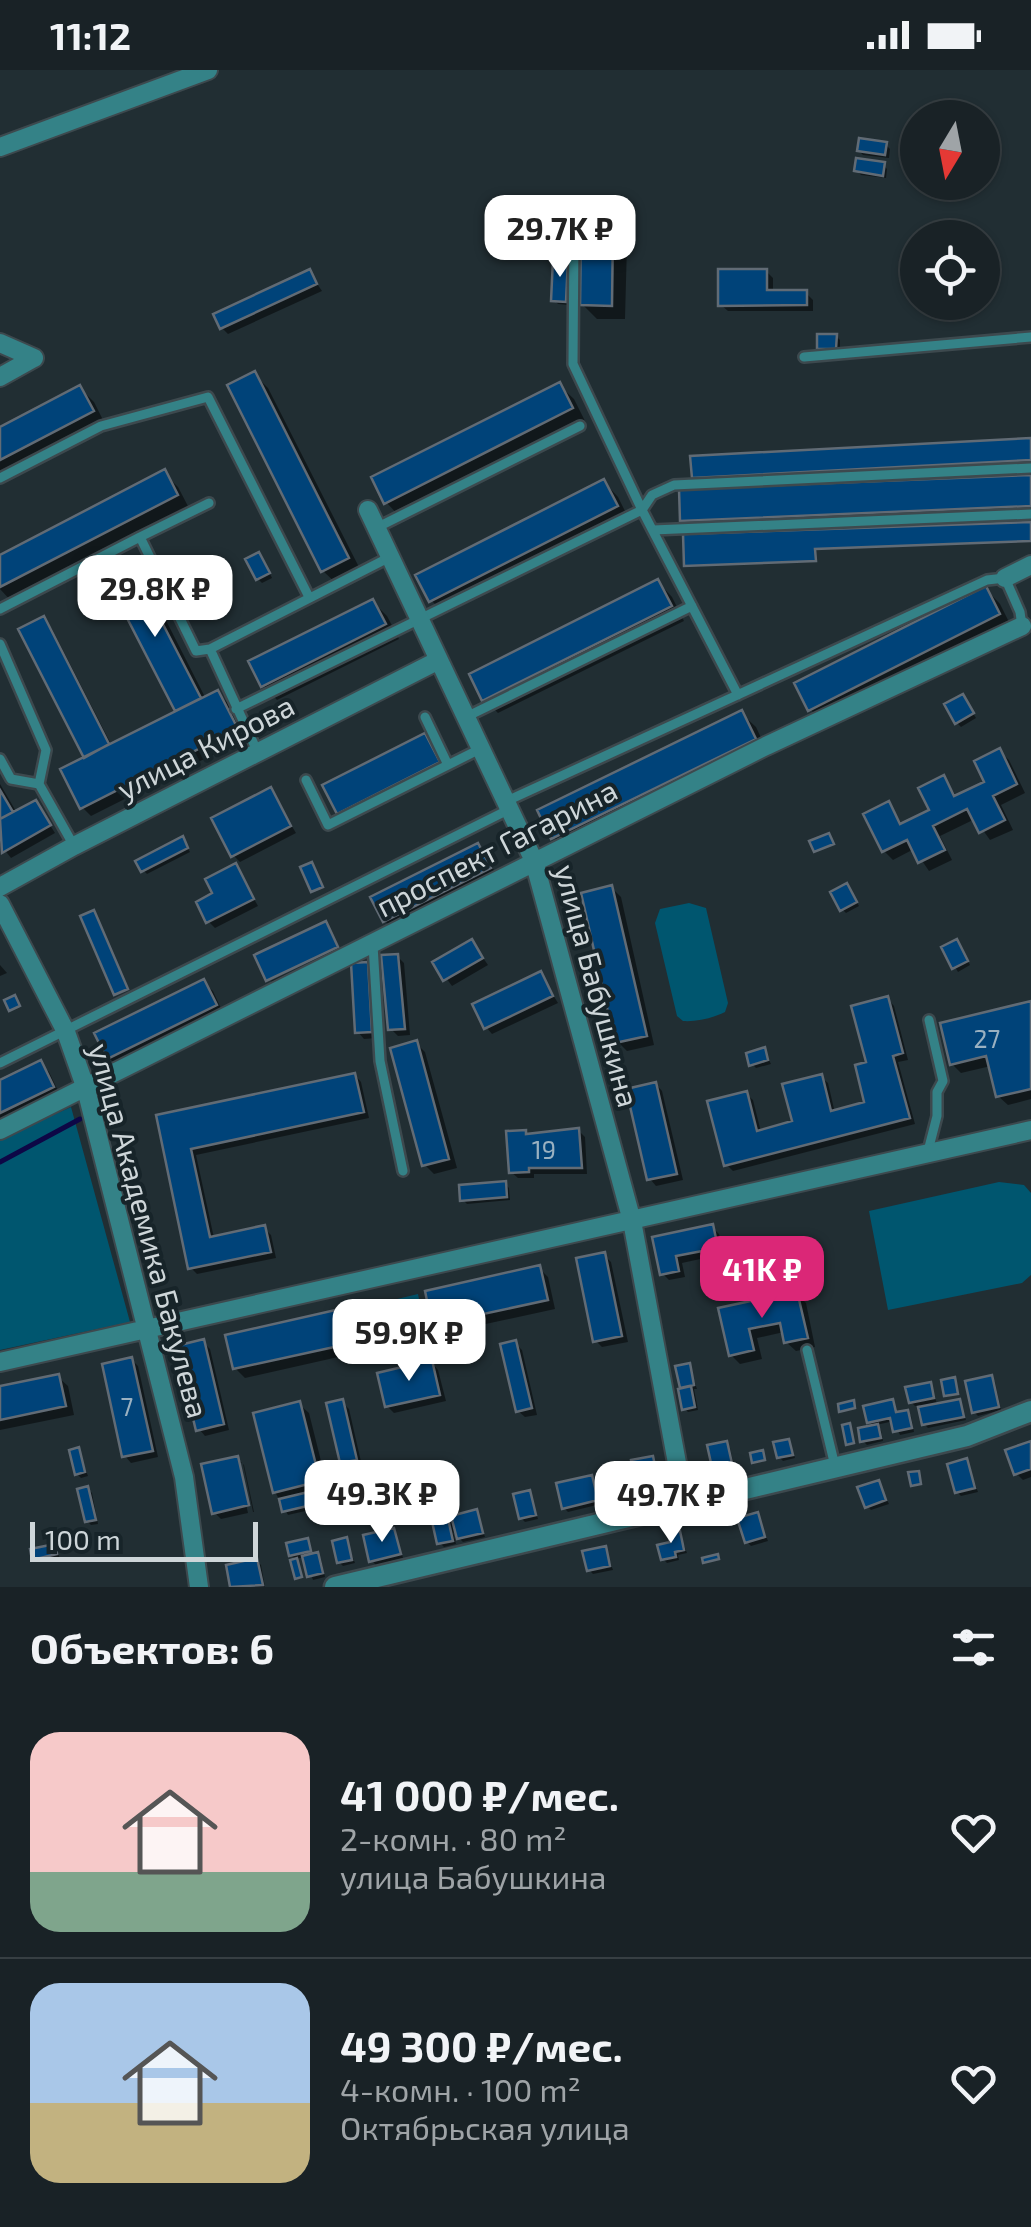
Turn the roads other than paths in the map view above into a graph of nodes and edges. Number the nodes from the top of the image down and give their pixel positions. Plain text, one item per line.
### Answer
1 (208, 70) edge
2 (0, 147) edge
3 (574, 234) dead end
4 (1031, 337) edge
5 (0, 343) edge
6 (804, 357) dead end
7 (0, 377) edge
8 (580, 426) dead end
9 (1031, 468) edge
10 (0, 478) edge
11 (208, 502) dead end
12 (642, 510) junction
13 (1031, 514) edge
14 (372, 519) joint
15 (652, 530) junction
16 (140, 537) junction
17 (390, 558) junction
18 (1031, 565) edge
19 (1004, 578) junction
20 (309, 597) junction
21 (692, 606) junction
22 (0, 609) edge
23 (419, 619) junction
24 (1022, 626) joint
25 (0, 644) edge
26 (210, 649) junction
27 (439, 660) junction
28 (738, 695) junction
29 (236, 709) junction
30 (466, 717) junction
31 (425, 718) dead end
32 (482, 748) junction
33 (258, 752) junction
34 (0, 759) edge
35 (448, 766) junction
36 (306, 780) dead end
37 (39, 784) junction
38 (509, 805) junction
39 (74, 846) junction
40 (534, 861) junction
41 (0, 888) edge
42 (0, 904) edge
43 (373, 942) junction
44 (929, 1020) dead end
45 (66, 1032) junction
46 (0, 1063) edge
47 (86, 1089) junction
48 (0, 1130) edge
49 (1031, 1130) edge
50 (928, 1154) junction
51 (403, 1171) dead end
52 (632, 1221) junction
53 (148, 1328) junction
54 (807, 1350) dead end
55 (0, 1362) edge
56 (1031, 1411) edge
57 (836, 1468) junction
58 (685, 1506) junction
59 (199, 1587) edge
60 (335, 1587) edge

1 - 2 street
3 - 12 lane
4 - 6 lane
5 - 7 street
8 - 14 lane
9 - 12 lane
10 - 20 lane
11 - 16 lane
12 - 15 lane
12 - 23 lane
13 - 15 lane
14 - 17 street, улица Бабушкина
15 - 21 lane
16 - 22 lane
16 - 26 lane
17 - 20 lane
17 - 23 street, улица Бабушкина
18 - 19 street
19 - 24 lane
19 - 28 lane
20 - 26 lane
21 - 28 lane
21 - 30 lane
23 - 27 street, улица Бабушкина
23 - 29 lane
24 - 40 street, проспект Гагарина
25 - 37 lane
26 - 29 lane
27 - 30 street, улица Бабушкина
27 - 33 street, улица Кирова
28 - 38 lane
29 - 33 lane
30 - 32 street, улица Бабушкина
31 - 35 lane
32 - 35 lane
32 - 38 street, улица Бабушкина
33 - 39 street, улица Кирова
34 - 37 lane
35 - 36 lane
37 - 39 lane
38 - 40 street, улица Бабушкина
38 - 45 lane
39 - 41 street, улица Кирова
40 - 43 street, проспект Гагарина
40 - 52 street, улица Бабушкина
42 - 45 street, улица Академика Бакулева
43 - 47 street, проспект Гагарина
43 - 51 lane
44 - 50 lane
45 - 46 lane
45 - 47 street, улица Академика Бакулева
47 - 48 street, проспект Гагарина
47 - 53 street, улица Академика Бакулева
49 - 50 street
50 - 52 street
52 - 53 street
52 - 58 street, улица Бабушкина
53 - 55 street
53 - 59 street, улица Академика Бакулева
54 - 57 lane
56 - 57 street
57 - 58 street
58 - 60 street

